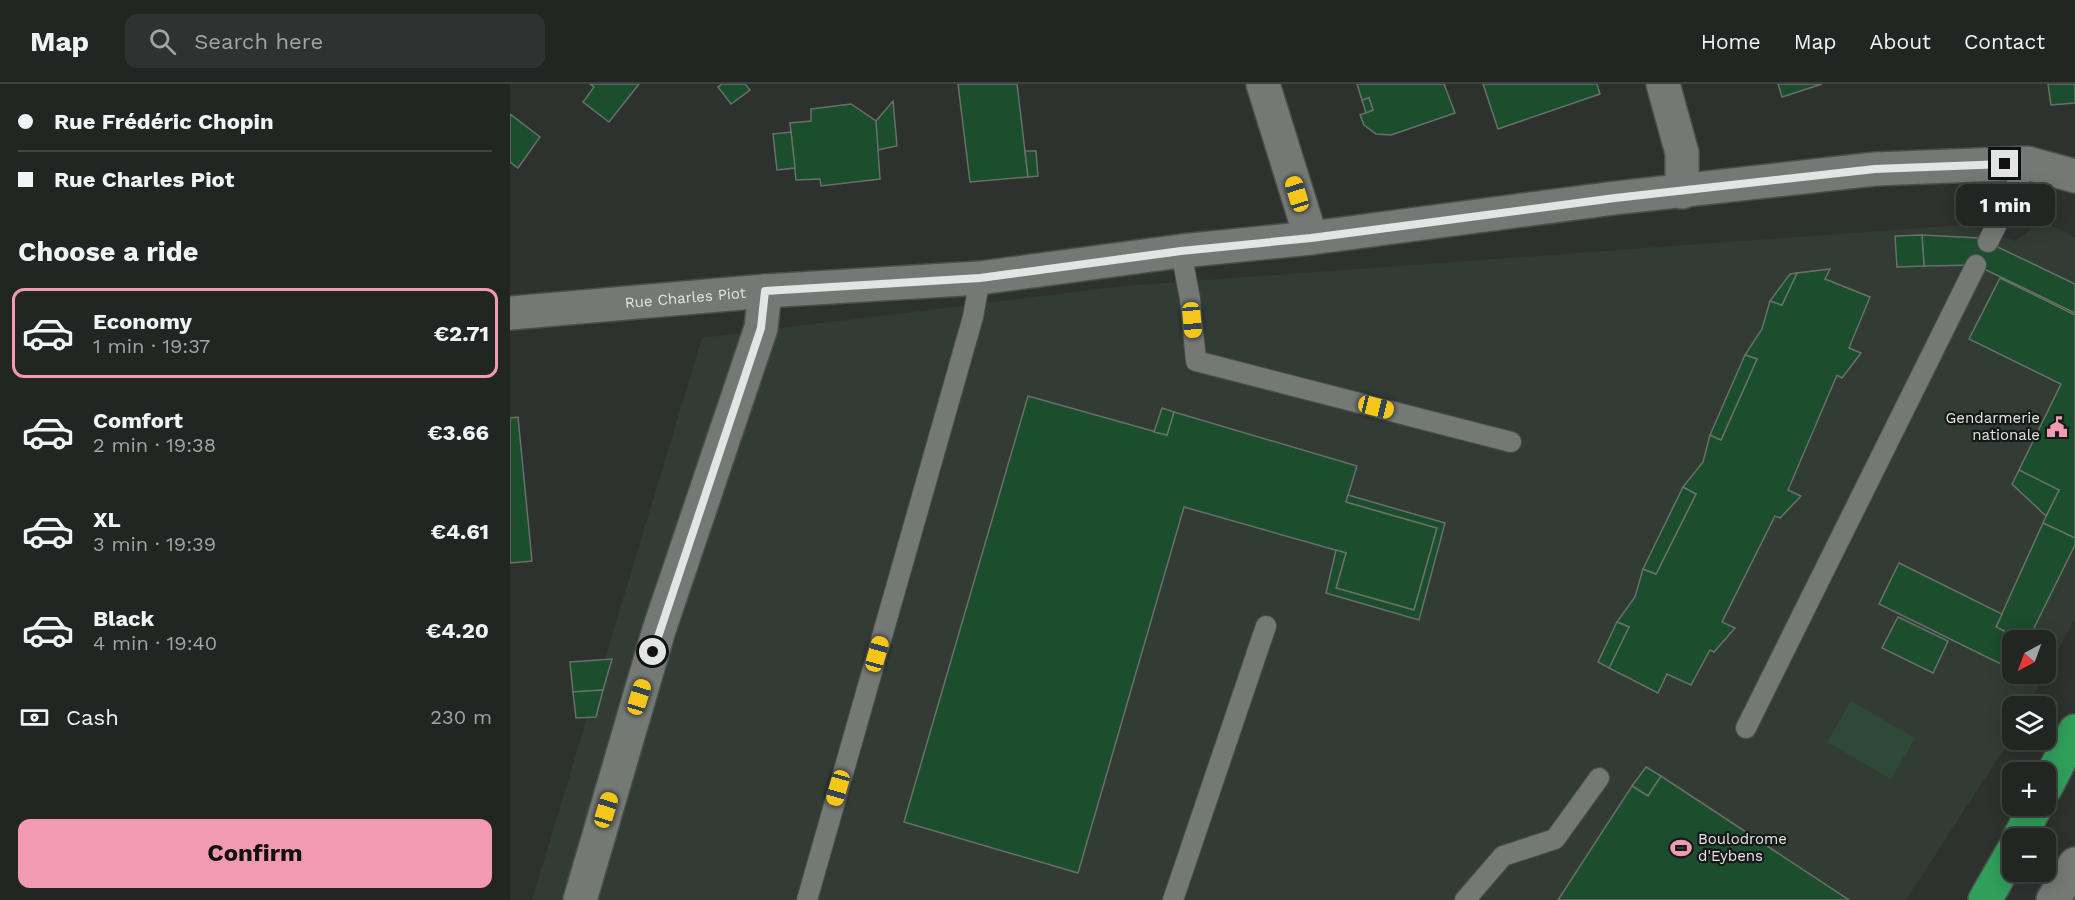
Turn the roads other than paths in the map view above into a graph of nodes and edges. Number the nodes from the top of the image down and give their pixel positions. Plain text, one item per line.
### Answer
1 (1263, 84) edge
2 (1663, 84) edge
3 (2027, 163) junction
4 (2075, 176) edge
5 (1682, 192) junction
6 (1311, 238) junction
7 (1988, 242) dead end
8 (1181, 251) junction
9 (1976, 265) dead end
10 (980, 278) junction
11 (765, 291) junction
12 (510, 313) edge
13 (1511, 442) dead end
14 (1266, 626) dead end
15 (1746, 728) dead end
16 (2075, 731) edge
17 (2056, 768) edge
18 (1599, 778) dead end
19 (2075, 864) edge
20 (2002, 870) edge
21 (580, 900) edge
22 (807, 900) edge
23 (1173, 900) edge
24 (1466, 900) edge
25 (1985, 900) edge
26 (2054, 900) edge

1 - 6 street
2 - 5 street
3 - 4 street, Rue Charles Piot
3 - 5 street, Rue Charles Piot
3 - 7 lane
5 - 6 street, Rue Charles Piot
6 - 8 street, Rue Charles Piot
8 - 10 street, Rue Charles Piot
8 - 13 lane
9 - 15 lane
10 - 11 street, Rue Charles Piot
10 - 22 lane
11 - 12 street, Rue Charles Piot
11 - 21 street
14 - 23 lane
16 - 17 highway
18 - 24 lane
19 - 26 street
20 - 25 highway

